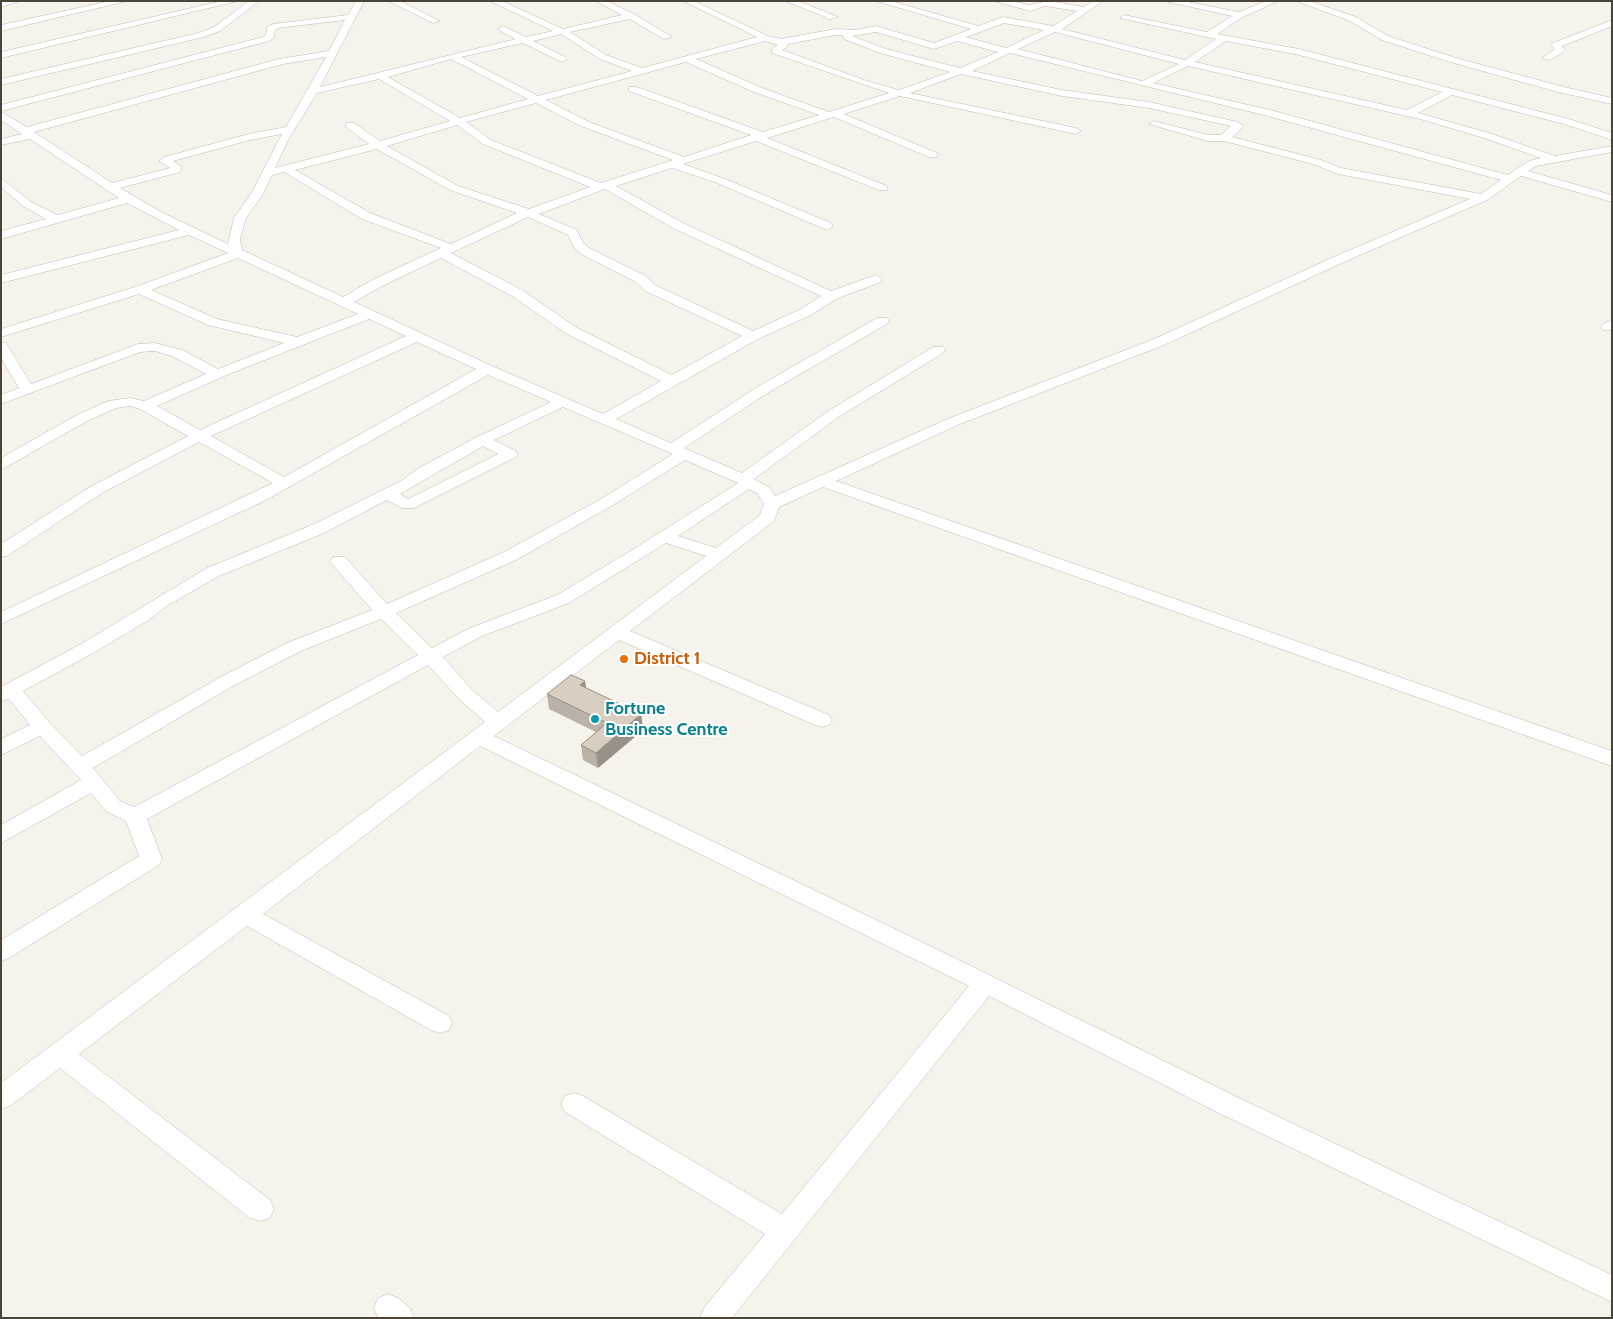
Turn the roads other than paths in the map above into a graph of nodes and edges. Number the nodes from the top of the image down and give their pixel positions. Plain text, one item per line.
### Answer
1 (16, 1) edge
2 (123, 1) edge
3 (234, 1) edge
4 (255, 1) edge
5 (360, 1) edge
6 (392, 1) edge
7 (494, 1) edge
8 (600, 1) edge
9 (689, 1) edge
10 (789, 1) edge
11 (880, 1) edge
12 (998, 1) edge
13 (1100, 1) edge
14 (1168, 1) edge
15 (1274, 1) edge
16 (1300, 1) edge
17 (1, 4) edge
18 (1084, 10) junction
19 (1240, 15) junction
20 (631, 16) junction
21 (351, 17) junction
22 (830, 18) dead end
23 (1124, 18) dead end
24 (436, 21) dead end
25 (1612, 23) edge
26 (1, 28) edge
27 (980, 28) junction
28 (503, 29) dead end
29 (1053, 30) junction
30 (565, 33) junction
31 (848, 33) junction
32 (1209, 35) junction
33 (667, 37) dead end
34 (765, 38) junction
35 (957, 38) junction
36 (1224, 38) junction
37 (528, 41) junction
38 (753, 42) junction
39 (781, 42) junction
40 (775, 51) junction
41 (1008, 51) junction
42 (332, 53) junction
43 (1, 55) edge
44 (452, 56) junction
45 (1547, 58) dead end
46 (562, 59) dead end
47 (687, 59) junction
48 (1186, 63) junction
49 (641, 71) junction
50 (596, 72) dead end
51 (961, 72) junction
52 (380, 76) junction
53 (614, 79) junction
54 (1, 82) edge
55 (1143, 84) junction
56 (633, 89) dead end
57 (310, 92) junction
58 (1452, 92) junction
59 (899, 93) junction
60 (534, 99) junction
61 (1612, 101) edge
62 (1, 108) edge
63 (1409, 113) junction
64 (831, 114) junction
65 (1, 115) edge
66 (1002, 115) junction
67 (458, 120) junction
68 (1154, 124) dead end
69 (350, 125) dead end
70 (988, 125) dead end
71 (291, 129) junction
72 (1076, 130) dead end
73 (29, 133) junction
74 (758, 136) junction
75 (1612, 137) edge
76 (1224, 138) junction
77 (1, 142) edge
78 (378, 145) junction
79 (1612, 149) edge
80 (933, 155) dead end
81 (1554, 160) junction
82 (677, 162) junction
83 (286, 168) junction
84 (268, 173) junction
85 (1514, 176) junction
86 (1, 181) edge
87 (603, 186) junction
88 (112, 187) junction
89 (883, 188) dead end
90 (1483, 198) junction
91 (128, 199) junction
92 (1612, 199) edge
93 (528, 213) junction
94 (56, 219) junction
95 (827, 226) dead end
96 (190, 231) junction
97 (1, 235) edge
98 (446, 251) junction
99 (236, 254) junction
100 (1, 279) edge
101 (876, 279) dead end
102 (140, 290) junction
103 (831, 296) junction
104 (344, 302) junction
105 (370, 314) junction
106 (882, 321) dead end
107 (1, 333) edge
108 (418, 336) junction
109 (754, 336) junction
110 (299, 342) junction
111 (1, 346) edge
112 (938, 350) dead end
113 (487, 369) junction
114 (217, 374) junction
115 (672, 381) junction
116 (27, 390) junction
117 (1, 400) edge
118 (562, 402) junction
119 (145, 406) junction
120 (603, 420) junction
121 (198, 437) junction
122 (482, 440) junction
123 (678, 452) junction
124 (457, 455) junction
125 (1, 465) edge
126 (484, 467) junction
127 (746, 481) junction
128 (820, 481) junction
129 (284, 483) junction
130 (387, 494) junction
131 (772, 504) junction
132 (664, 537) junction
133 (1, 552) edge
134 (718, 554) junction
135 (340, 561) dead end
136 (386, 611) junction
137 (1, 619) edge
138 (616, 632) junction
139 (431, 656) junction
140 (6, 692) edge
141 (822, 720) dead end
142 (497, 722) junction
143 (42, 727) junction
144 (478, 737) junction
145 (1, 748) edge
146 (1612, 759) edge
147 (80, 766) junction
148 (94, 782) junction
149 (135, 816) junction
150 (1, 835) edge
151 (245, 914) junction
152 (1, 952) edge
153 (984, 984) junction
154 (440, 1023) dead end
155 (61, 1054) junction
156 (1, 1098) edge
157 (574, 1104) dead end
158 (260, 1209) dead end
159 (784, 1230) junction
160 (1612, 1289) edge
161 (714, 1318) edge

1 - 17 street
2 - 26 street
3 - 43 street
4 - 54 street
5 - 21 street
6 - 24 street
7 - 30 street
8 - 20 street
9 - 34 street
10 - 22 street
11 - 27 street
12 - 18 street
13 - 18 street
14 - 19 street
15 - 19 street
16 - 61 street
18 - 29 street
19 - 32 street
20 - 30 street
20 - 33 street
21 - 42 street
21 - 62 street
23 - 32 street
25 - 45 street
27 - 29 street
27 - 35 street
28 - 37 street
29 - 41 street
29 - 48 street
30 - 37 street
30 - 49 street
31 - 35 street
31 - 39 street
31 - 51 street
32 - 36 street
34 - 38 street
34 - 39 street
35 - 41 street
36 - 48 street
36 - 58 street
37 - 44 street
37 - 46 street
38 - 40 street
38 - 47 street
39 - 40 street
40 - 59 street
41 - 51 street
41 - 55 street
42 - 57 street
42 - 73 street
44 - 52 street
44 - 60 street
47 - 49 street
47 - 64 street
48 - 55 street
48 - 63 street
49 - 53 street
50 - 53 street
51 - 59 street
51 - 76 street
52 - 57 street
52 - 67 street
53 - 60 street
55 - 85 street
56 - 74 street
57 - 71 street
58 - 63 street
58 - 75 street
59 - 64 street
59 - 66 street
60 - 67 street
60 - 82 street
63 - 81 street
64 - 74 street
64 - 80 street
65 - 73 street
66 - 70 street
66 - 72 street
67 - 78 street
67 - 87 street
68 - 76 street
69 - 78 street
71 - 84 street
71 - 88 street
73 - 77 street
73 - 88 street
74 - 82 street
74 - 89 street
76 - 90 street
78 - 83 street
78 - 93 street
79 - 81 street
81 - 85 street
82 - 87 street
82 - 95 street
83 - 84 street
83 - 98 street
84 - 99 street
85 - 90 street
85 - 92 street
86 - 94 street
87 - 93 street
87 - 103 street
88 - 91 street
90 - 128 street
91 - 94 street
91 - 96 street
93 - 98 street
93 - 109 street
94 - 97 street
96 - 99 street
96 - 100 street
98 - 104 street
98 - 115 street
99 - 102 street
99 - 104 street
101 - 103 street
102 - 107 street
102 - 110 street
103 - 109 street
104 - 105 street
105 - 108 street
105 - 110 street
106 - 123 street
108 - 113 street
108 - 121 street
109 - 115 street
110 - 114 street
111 - 116 street
112 - 127 street
113 - 118 street
113 - 129 street
114 - 116 street
114 - 119 street
115 - 120 street
116 - 117 street
118 - 120 street
118 - 122 street
119 - 121 street
119 - 125 street
120 - 123 street
121 - 129 street
121 - 133 street
122 - 124 street
122 - 126 street
123 - 127 street
123 - 136 street
124 - 126 street
124 - 130 street
126 - 130 street
127 - 131 street
127 - 132 street
128 - 131 street
128 - 146 street
129 - 137 street
130 - 140 street
131 - 134 street
132 - 134 street
132 - 139 street
134 - 138 street
135 - 136 street
136 - 139 street
136 - 147 street
138 - 141 street
138 - 142 street
139 - 142 street
139 - 149 street
140 - 143 street
142 - 144 street
143 - 145 street
143 - 147 street
144 - 151 street
144 - 153 street
147 - 148 street
148 - 149 street
148 - 150 street
149 - 152 street
151 - 154 street
151 - 155 street
153 - 159 street
153 - 160 street
155 - 156 street
155 - 158 street
157 - 159 street
159 - 161 street

